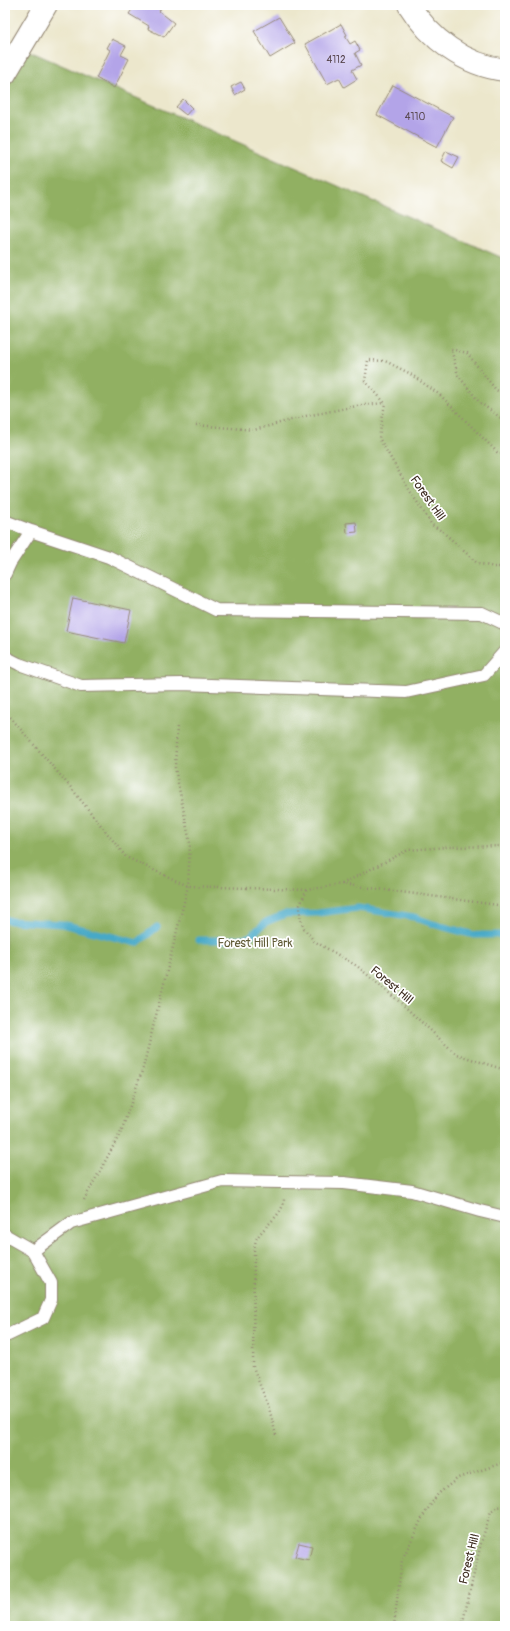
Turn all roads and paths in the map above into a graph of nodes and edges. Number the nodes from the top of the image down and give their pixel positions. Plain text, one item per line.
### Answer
1 (46, 5) edge
2 (409, 5) edge
3 (11, 50) edge
4 (505, 70) edge
5 (5, 74) edge
6 (505, 394) edge
7 (385, 403) junction
8 (505, 421) edge
9 (196, 425) dead end
10 (505, 455) edge
11 (5, 521) edge
12 (31, 531) junction
13 (505, 567) edge
14 (5, 574) edge
15 (505, 624) edge
16 (505, 651) edge
17 (5, 657) edge
18 (5, 711) edge
19 (177, 725) dead end
20 (505, 846) edge
21 (341, 884) junction
22 (188, 886) junction
23 (307, 890) junction
24 (505, 906) edge
25 (505, 1070) edge
26 (284, 1182) junction
27 (505, 1217) edge
28 (71, 1223) junction
29 (5, 1235) edge
30 (33, 1251) junction
31 (5, 1333) edge
32 (276, 1435) dead end
33 (505, 1462) edge
34 (505, 1506) edge
35 (394, 1626) edge
36 (462, 1626) edge

1 - 3 street
2 - 4 street
3 - 5 street
6 - 8 path
7 - 9 path
7 - 10 path
7 - 13 path, Forest Hill
11 - 12 lane
12 - 14 lane
12 - 15 lane
16 - 17 lane
18 - 22 path
19 - 22 path
20 - 21 path
21 - 23 path
21 - 24 path
22 - 23 path
22 - 28 path
23 - 25 path, Forest Hill
26 - 27 lane
26 - 28 lane
26 - 32 path
28 - 30 lane
29 - 30 lane
30 - 31 lane
33 - 35 path
34 - 36 path, Forest Hill

